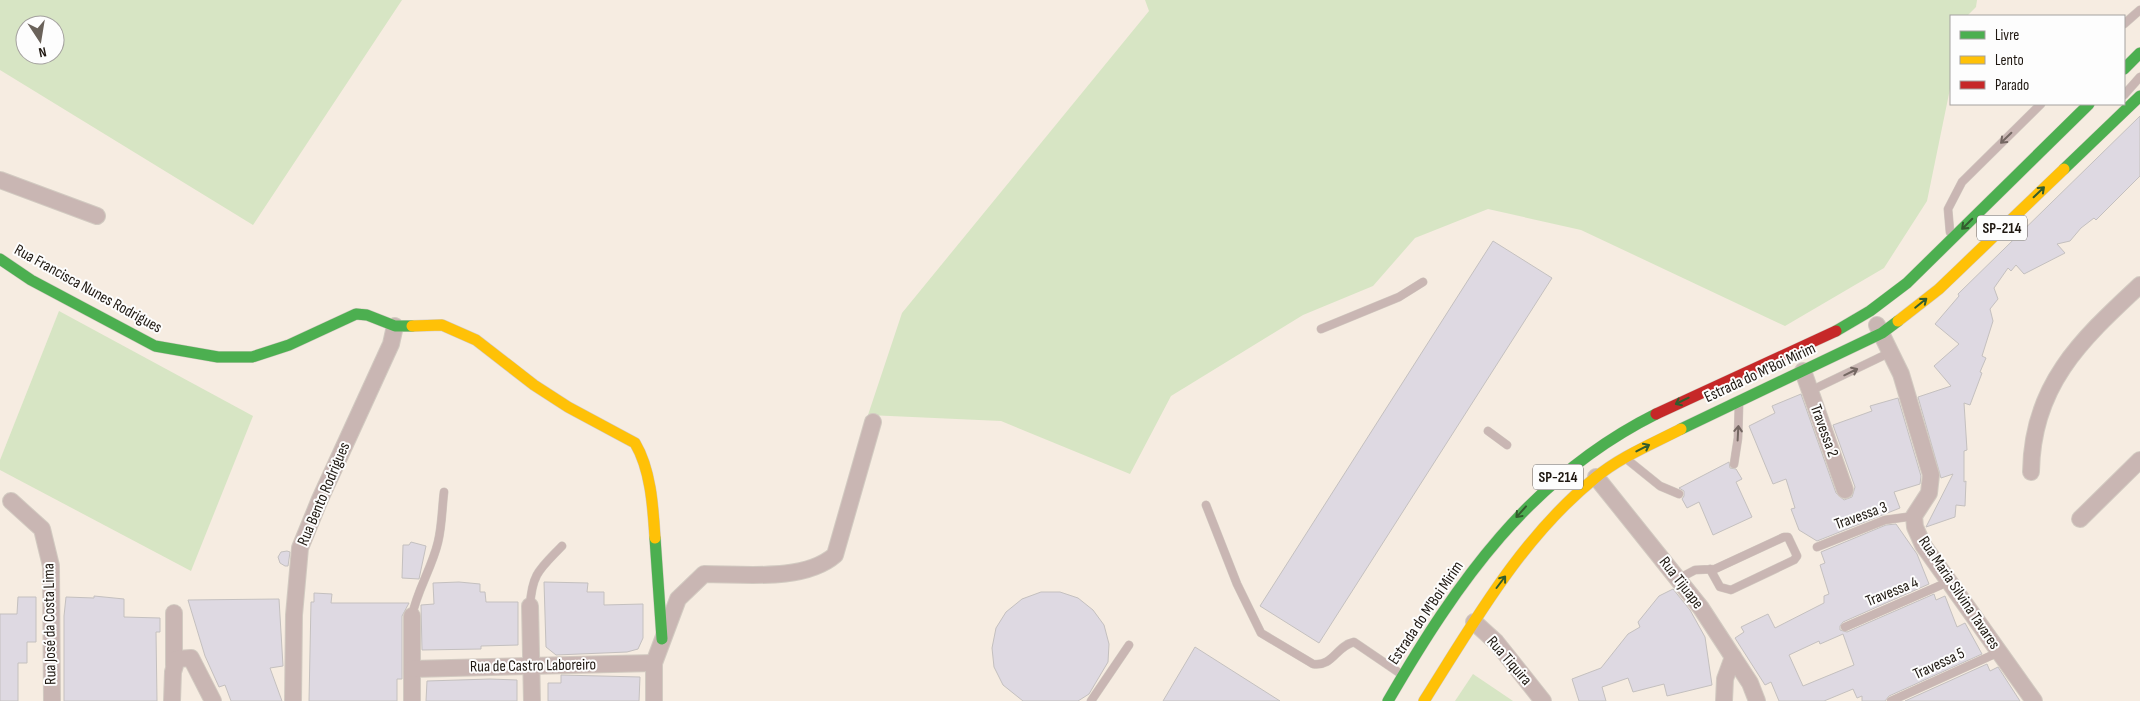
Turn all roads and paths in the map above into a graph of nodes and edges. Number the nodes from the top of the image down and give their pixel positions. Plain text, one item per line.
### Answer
1 (2140, 10) edge
2 (2125, 23) edge
3 (2140, 53) edge
4 (2125, 68) edge
5 (2140, 77) edge
6 (2125, 94) edge
7 (2140, 96) edge
8 (2040, 105) edge
9 (2088, 105) edge
10 (0, 180) edge
11 (97, 216) dead end
12 (1954, 242) junction
13 (0, 259) edge
14 (1423, 282) dead end
15 (2140, 285) edge
16 (1869, 312) junction
17 (395, 326) junction
18 (1321, 329) dead end
19 (1882, 332) junction
20 (1891, 352) junction
21 (1803, 371) junction
22 (1810, 391) junction
23 (1739, 401) junction
24 (873, 422) dead end
25 (1488, 431) dead end
26 (1507, 444) dead end
27 (1625, 458) junction
28 (2140, 460) edge
29 (1734, 464) dead end
30 (2031, 472) dead end
31 (1596, 477) junction
32 (1845, 490) dead end
33 (444, 492) dead end
34 (1679, 494) dead end
35 (11, 501) dead end
36 (1206, 505) dead end
37 (1914, 516) junction
38 (2080, 519) dead end
39 (562, 546) dead end
40 (1817, 547) dead end
41 (1710, 569) junction
42 (1678, 579) junction
43 (1948, 582) junction
44 (530, 606) joint
45 (174, 614) dead end
46 (1460, 614) junction
47 (412, 616) joint
48 (1845, 627) dead end
49 (662, 639) junction
50 (1129, 644) dead end
51 (1999, 652) junction
52 (1733, 657) junction
53 (654, 662) junction
54 (174, 665) junction
55 (532, 667) junction
56 (412, 669) junction
57 (1403, 675) junction
58 (52, 701) edge
59 (172, 701) edge
60 (213, 701) edge
61 (293, 701) edge
62 (412, 701) edge
63 (532, 701) edge
64 (654, 701) edge
65 (1091, 701) edge
66 (1388, 701) edge
67 (1424, 701) edge
68 (1543, 701) edge
69 (1724, 701) edge
70 (1757, 701) edge
71 (1891, 701) edge
72 (2034, 701) edge

1 - 2 lane
3 - 4 main road
5 - 6 lane
19 -> 7 main road, Estrada do M'Boi Mirim / SP-214
8 -> 12 lane
9 -> 12 main road, Estrada do M'Boi Mirim / SP-214
10 - 11 street
12 - 16 main road, Estrada do M'Boi Mirim / SP-214
13 - 17 main road, Rua Francisca Nunes Rodrigues
14 - 18 lane
15 - 30 street
16 - 19 street, Rua Maria Silvina Tavares
16 -> 46 main road, Estrada do M'Boi Mirim / SP-214
17 - 49 main road, Rua Francisca Nunes Rodrigues
17 - 61 street, Rua Bento Rodrigues
19 - 20 street, Rua Maria Silvina Tavares
19 - 21 main road, Estrada do M'Boi Mirim / SP-214
22 -> 20 lane
20 - 37 street, Rua Maria Silvina Tavares
21 - 22 street, Travessa 2
21 - 23 main road, Estrada do M'Boi Mirim / SP-214
22 - 32 street, Travessa 2
27 -> 23 main road, Estrada do M'Boi Mirim / SP-214
29 -> 23 lane
24 - 49 street
25 - 26 lane
27 - 31 main road, Estrada do M'Boi Mirim / SP-214
27 - 34 lane
28 - 38 street
31 - 42 street, Rua Tijuape
46 -> 31 main road, Estrada do M'Boi Mirim / SP-214
33 - 47 lane
35 - 58 street, Rua José da Costa Lima
36 - 57 lane
37 - 40 lane, Travessa 3
37 - 43 street, Rua Maria Silvina Tavares
39 - 44 lane
41 - 41 lane
41 - 42 lane
42 - 52 street, Rua Tijuape
43 - 48 lane, Travessa 4
43 - 51 street, Rua Maria Silvina Tavares
44 - 55 street
45 - 54 street
46 - 57 main road, Estrada do M'Boi Mirim / SP-214
46 - 67 main road, Estrada do M'Boi Mirim / SP-214
46 - 68 street, Rua Tiquira
47 - 56 street
49 - 53 street
50 - 65 lane
51 - 71 lane, Travessa 5
51 - 72 street, Rua Maria Silvina Tavares
52 - 69 street
52 - 70 street, Rua Tijuape
53 - 55 street, Rua de Castro Laboreiro
53 - 64 street
54 - 59 street
54 - 60 street
55 - 56 street, Rua de Castro Laboreiro
55 - 63 street
56 - 62 street
57 - 66 main road, Estrada do M'Boi Mirim / SP-214

